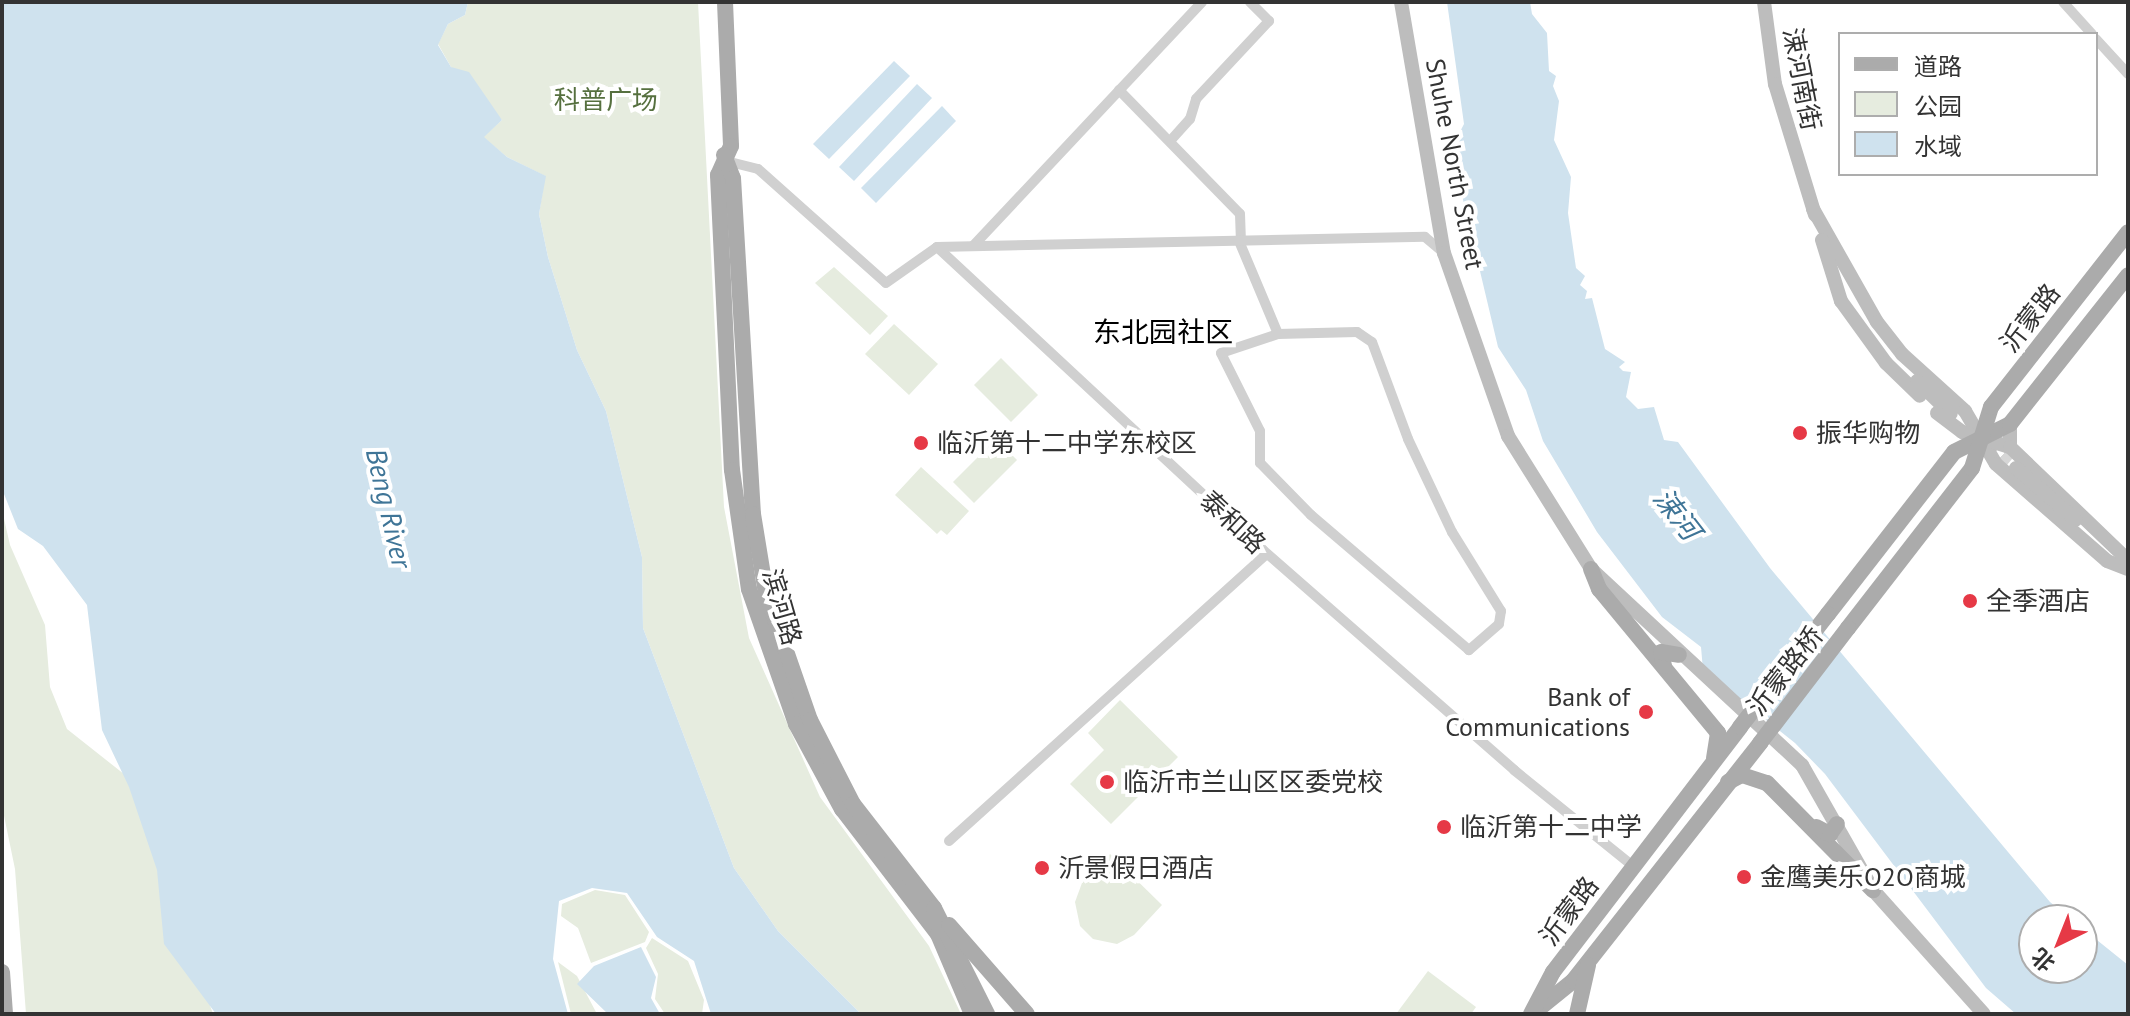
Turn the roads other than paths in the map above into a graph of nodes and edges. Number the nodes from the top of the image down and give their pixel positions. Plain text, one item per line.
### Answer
1 (715, 2) edge
2 (725, 2) edge
3 (1202, 2) edge
4 (1250, 2) edge
5 (1401, 2) edge
6 (1764, 2) edge
7 (2063, 2) edge
8 (2090, 32) edge
9 (2098, 41) edge
10 (2128, 74) edge
11 (1119, 90) junction
12 (1171, 140) junction
13 (726, 161) junction
14 (1437, 214) junction
15 (2128, 232) edge
16 (1425, 237) junction
17 (1240, 241) junction
18 (973, 246) junction
19 (937, 247) junction
20 (1444, 253) junction
21 (2128, 275) edge
22 (1278, 334) junction
23 (1991, 407) junction
24 (1957, 417) junction
25 (2010, 424) junction
26 (1981, 439) junction
27 (2010, 447) junction
28 (1954, 452) junction
29 (2009, 463) tunnel mouth
30 (1267, 554) junction
31 (2128, 565) edge
32 (1591, 569) junction
33 (1828, 614) joint
34 (1848, 628) joint
35 (1679, 655) junction
36 (1740, 727) junction
37 (1760, 743) junction
38 (1712, 764) junction
39 (1726, 783) junction
40 (1837, 824) junction
41 (949, 841) dead end
42 (1633, 866) junction
43 (1873, 890) junction
44 (934, 908) junction
45 (2, 953) edge
46 (1589, 960) junction
47 (3, 976) edge
48 (5, 1014) edge
49 (972, 1014) edge
50 (987, 1014) edge
51 (1027, 1014) edge
52 (1532, 1014) edge
53 (1577, 1014) edge
54 (1984, 1014) edge

1 - 13 main road, 滨河路
2 - 13 main road, 滨河路
3 - 11 street
4 - 12 street
5 - 14 main road, Shuhe North Street
6 - 24 main road, 涑河南街
7 - 8 street
9 - 10 street
11 - 12 street
11 - 18 street
12 - 17 street
13 - 19 street
13 - 44 main road, 滨河路
13 - 49 main road, 滨河路
14 - 16 street
14 - 20 main road, Shuhe North Street
15 - 23 main road, 沂蒙路
16 - 17 street
16 - 20 street
17 - 18 street
17 - 22 street
18 - 19 street
19 - 30 street, 泰和路
20 - 32 main road, Shuhe North Street
21 - 25 main road, 沂蒙路
22 - 22 street
23 - 24 main road
23 - 26 main road, 沂蒙路
24 - 26 main road
24 - 28 main road
25 - 26 main road, 沂蒙路
25 - 27 main road
26 - 27 main road
26 - 28 main road, 沂蒙路
26 - 31 main road
26 - 34 main road, 沂蒙路
27 - 31 main road
28 - 33 main road, 沂蒙路
29 - 31 main road
30 - 41 street
30 - 42 street, 泰和路
32 - 35 main road, Shuhe North Street
32 - 38 main road
33 - 36 main road, 沂蒙路桥, bridge
34 - 37 main road, 沂蒙路桥, bridge
35 - 36 main road
35 - 40 main road, Shuhe North Street
36 - 38 main road, 沂蒙路
37 - 39 main road, 沂蒙路
37 - 40 main road
38 - 42 main road, 沂蒙路
39 - 43 main road
39 - 46 main road, 沂蒙路
40 - 43 main road, Shuhe North Street
42 - 52 main road, 沂蒙路
43 - 54 main road, Shuhe North Street
44 - 50 main road, 滨河路
44 - 51 main road
45 - 47 main road
46 - 52 main road, 沂蒙路
46 - 53 main road
47 - 48 main road

